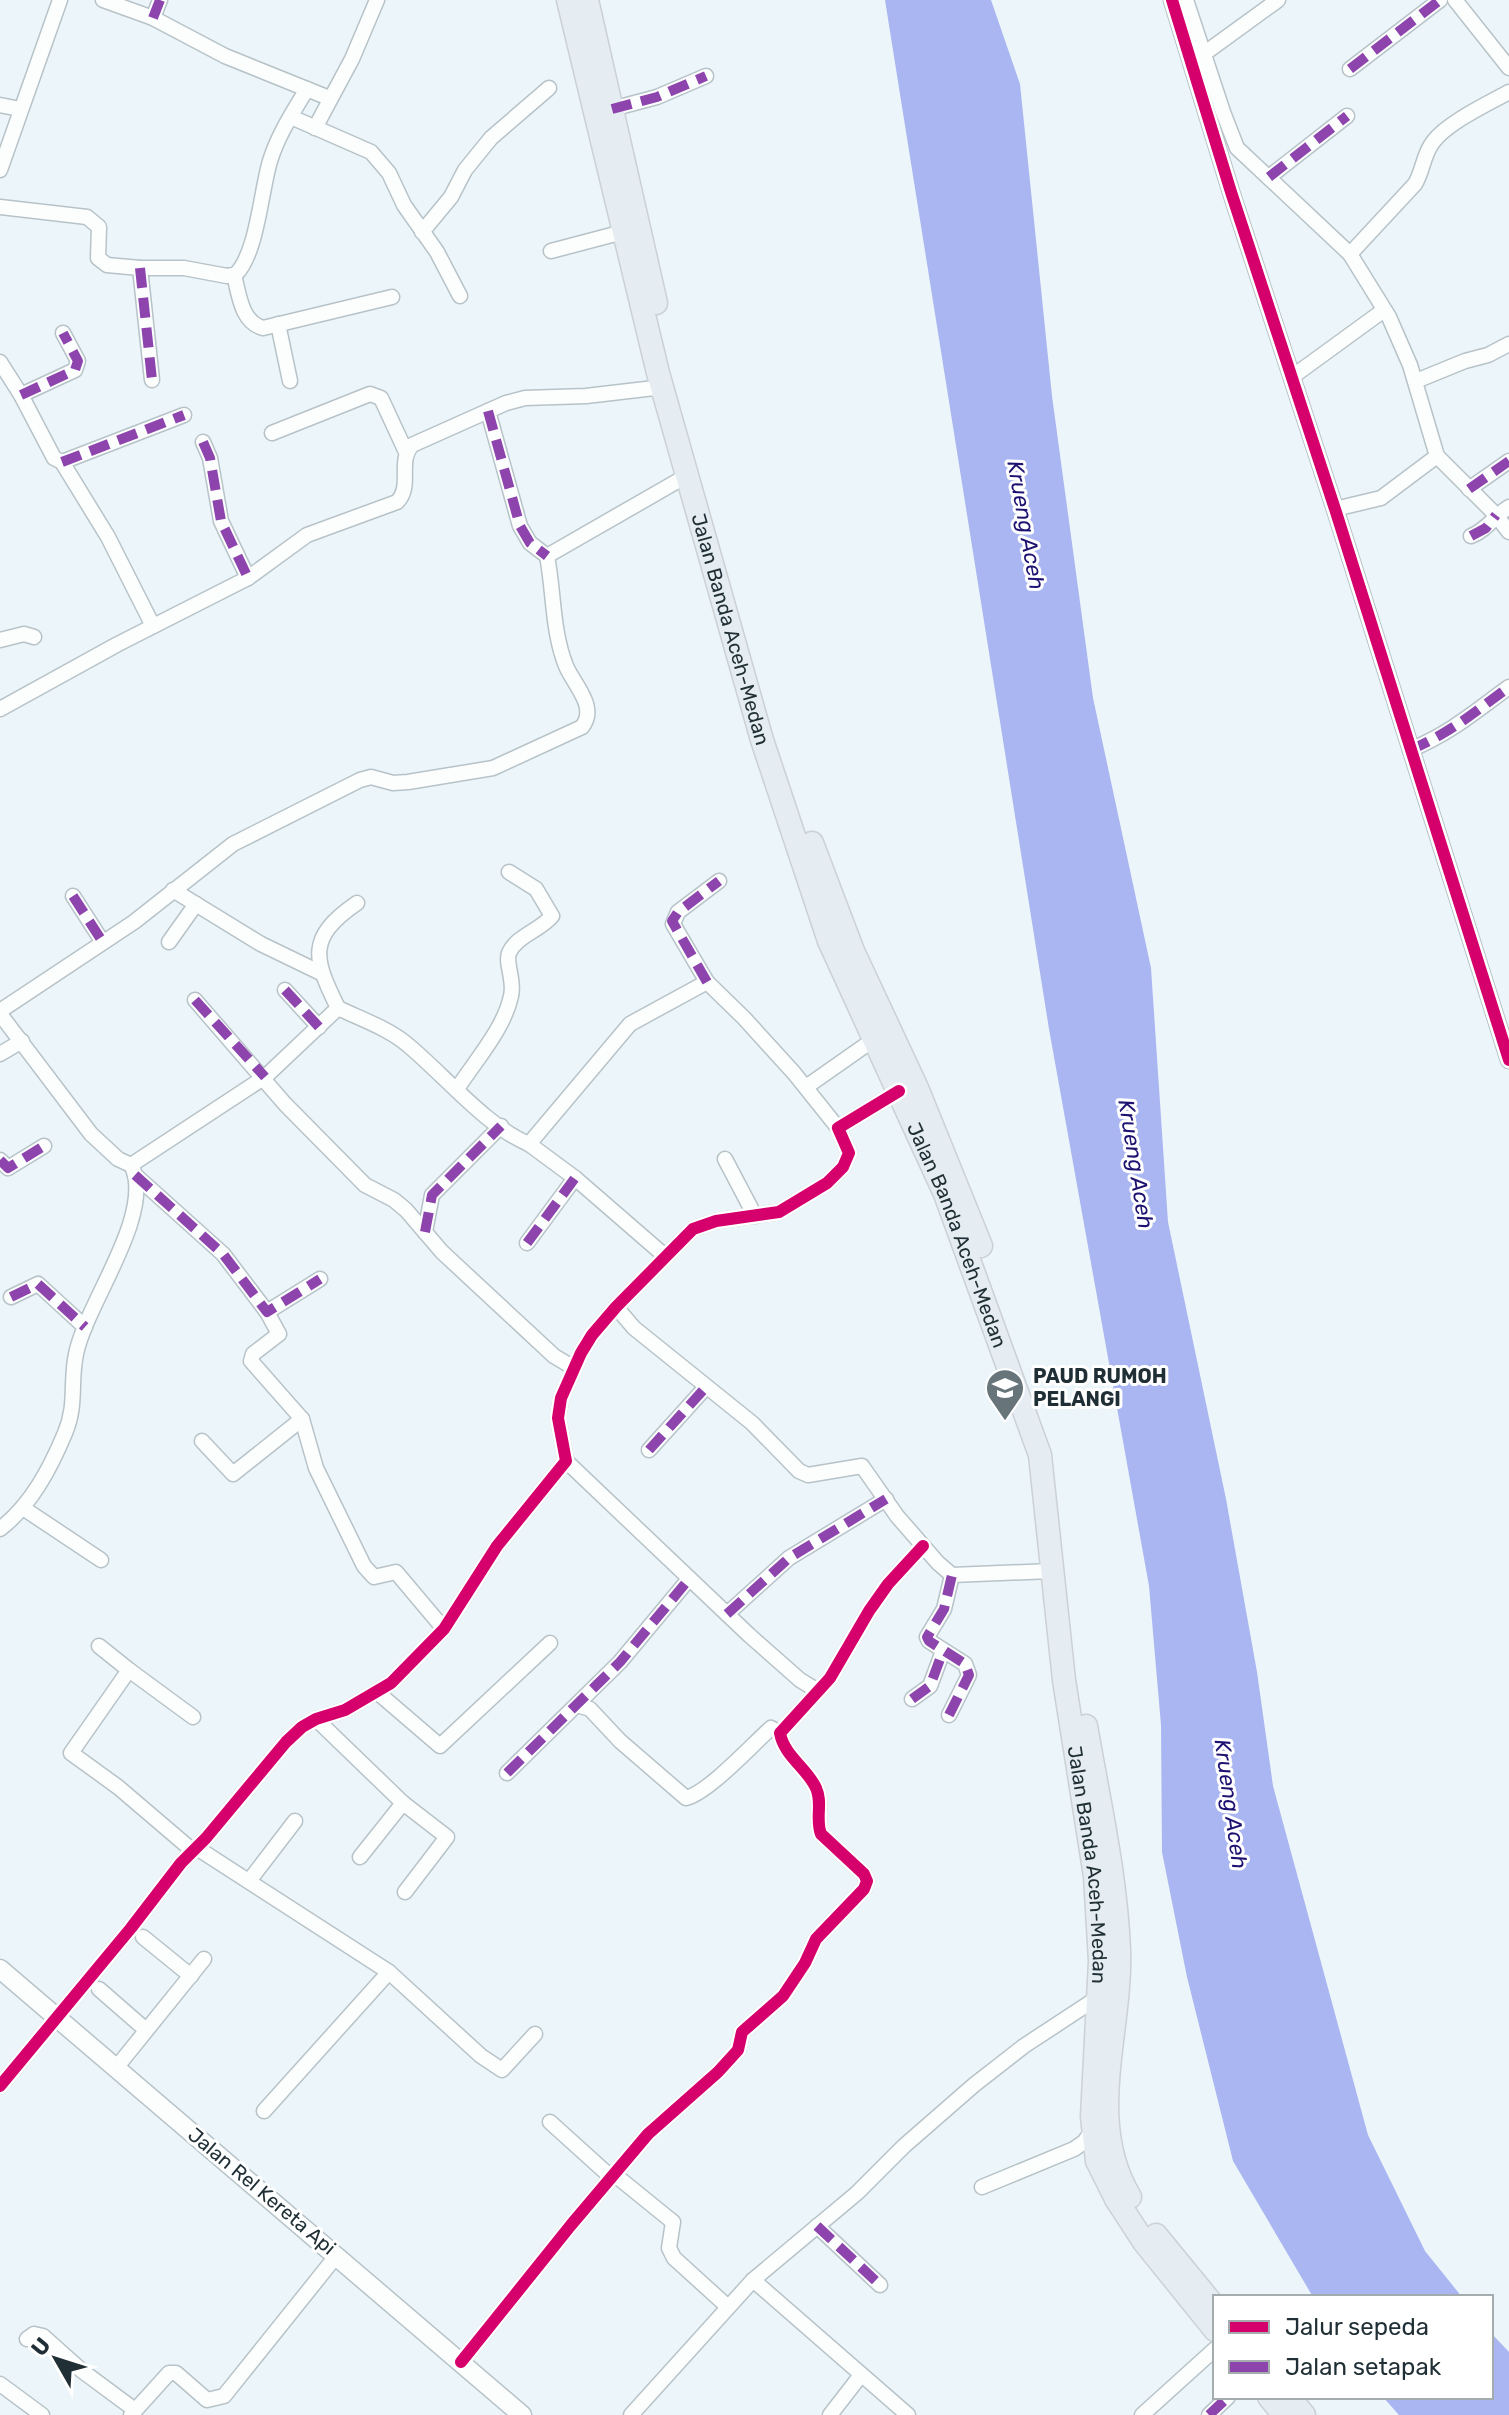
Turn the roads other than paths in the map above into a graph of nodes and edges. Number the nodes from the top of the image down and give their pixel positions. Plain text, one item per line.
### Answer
1 (60, 0) edge
2 (103, 0) edge
3 (160, 0) edge
4 (377, 0) edge
5 (568, 0) edge
6 (587, 0) edge
7 (1172, 0) edge
8 (1186, 0) edge
9 (1278, 0) edge
10 (1440, 0) edge
11 (1455, 0) edge
12 (153, 18) junction
13 (1205, 53) junction
14 (1509, 68) edge
15 (1350, 69) dead end
16 (706, 76) dead end
17 (549, 88) dead end
18 (307, 89) junction
19 (1509, 92) edge
20 (329, 98) junction
21 (0, 105) edge
22 (20, 109) junction
23 (603, 111) junction
24 (1347, 116) dead end
25 (291, 117) junction
26 (315, 128) junction
27 (0, 170) edge
28 (1269, 177) junction
29 (0, 207) edge
30 (422, 232) junction
31 (623, 232) junction
32 (551, 251) dead end
33 (1350, 254) junction
34 (140, 268) junction
35 (234, 275) junction
36 (460, 296) dead end
37 (392, 297) dead end
38 (1384, 310) junction
39 (278, 324) junction
40 (63, 333) dead end
41 (1509, 344) edge
42 (0, 362) edge
43 (1292, 377) junction
44 (152, 380) dead end
45 (290, 381) dead end
46 (1416, 381) junction
47 (663, 387) junction
48 (21, 395) junction
49 (488, 411) junction
50 (184, 415) dead end
51 (272, 433) dead end
52 (203, 442) dead end
53 (406, 452) junction
54 (1437, 456) junction
55 (1509, 461) edge
56 (62, 462) junction
57 (688, 475) junction
58 (1469, 489) junction
59 (1335, 509) junction
60 (1502, 511) edge
61 (1509, 532) edge
62 (1471, 536) dead end
63 (547, 556) junction
64 (248, 578) junction
65 (153, 626) junction
66 (34, 637) dead end
67 (0, 640) edge
68 (1509, 687) edge
69 (0, 709) edge
70 (1410, 750) junction
71 (509, 872) dead end
72 (719, 881) dead end
73 (173, 890) junction
74 (73, 896) dead end
75 (357, 903) dead end
76 (196, 904) junction
77 (102, 941) junction
78 (169, 942) dead end
79 (321, 973) junction
80 (707, 982) junction
81 (285, 990) dead end
82 (195, 1000) dead end
83 (338, 1008) junction
84 (0, 1012) edge
85 (319, 1027) junction
86 (873, 1040) junction
87 (22, 1041) junction
88 (0, 1054) edge
89 (1509, 1060) edge
90 (265, 1077) junction
91 (806, 1087) junction
92 (457, 1089) junction
93 (899, 1091) junction
94 (501, 1126) junction
95 (838, 1128) junction
96 (529, 1144) junction
97 (44, 1146) dead end
98 (725, 1159) dead end
99 (0, 1160) edge
100 (133, 1170) junction
101 (575, 1178) junction
102 (755, 1216) junction
103 (425, 1232) junction
104 (527, 1243) dead end
105 (665, 1256) junction
106 (980, 1266) junction
107 (320, 1279) dead end
108 (11, 1297) dead end
109 (616, 1307) junction
110 (267, 1312) junction
111 (85, 1327) junction
112 (574, 1368) junction
113 (706, 1387) junction
114 (302, 1419) junction
115 (202, 1441) dead end
116 (649, 1450) dead end
117 (566, 1461) junction
118 (886, 1499) junction
119 (23, 1508) junction
120 (0, 1529) edge
121 (923, 1546) junction
122 (101, 1560) dead end
123 (1051, 1571) junction
124 (952, 1575) junction
125 (689, 1579) junction
126 (727, 1614) junction
127 (444, 1629) junction
128 (550, 1643) dead end
129 (99, 1646) dead end
130 (943, 1651) junction
131 (129, 1670) junction
132 (818, 1691) junction
133 (377, 1692) junction
134 (912, 1699) dead end
135 (577, 1705) junction
136 (949, 1715) dead end
137 (193, 1717) dead end
138 (316, 1719) junction
139 (780, 1733) junction
140 (507, 1773) dead end
141 (403, 1803) junction
142 (295, 1821) dead end
143 (195, 1850) junction
144 (360, 1857) dead end
145 (249, 1881) junction
146 (405, 1892) dead end
147 (143, 1937) dead end
148 (204, 1959) dead end
149 (0, 1969) edge
150 (389, 1972) junction
151 (191, 1976) junction
152 (99, 1989) dead end
153 (1097, 1998) junction
154 (56, 2018) junction
155 (146, 2030) junction
156 (535, 2034) dead end
157 (116, 2068) junction
158 (0, 2086) edge
159 (264, 2111) dead end
160 (550, 2122) dead end
161 (1092, 2131) junction
162 (613, 2177) junction
163 (982, 2187) dead end
164 (817, 2226) junction
165 (337, 2255) junction
166 (753, 2280) junction
167 (880, 2285) dead end
168 (1213, 2304) edge
169 (728, 2307) junction
170 (1213, 2328) edge
171 (27, 2339) dead end
172 (1213, 2351) edge
173 (461, 2362) junction
174 (861, 2375) junction
175 (0, 2384) edge
176 (1226, 2399) edge
177 (1271, 2399) edge
178 (1291, 2399) edge
179 (133, 2412) edge
180 (42, 2415) edge
181 (522, 2415) edge
182 (631, 2415) edge
183 (830, 2415) edge
184 (908, 2415) edge
185 (1142, 2415) edge
186 (1209, 2415) edge
187 (1284, 2415) edge
188 (1304, 2415) edge

1 - 22 street
2 - 12 street
3 - 12 street
4 - 20 street
5 - 23 highway, Jalan Banda Aceh-Medan
6 - 23 highway, Jalan Banda Aceh-Medan
7 - 43 street
8 - 13 street
9 - 13 street
10 - 15 street
11 - 14 street
12 - 18 street
13 - 28 street
16 - 23 street
17 - 30 street
18 - 20 street
18 - 25 street
19 - 33 street
20 - 26 street
21 - 22 street
22 - 27 street
23 - 31 highway, Jalan Banda Aceh-Medan
23 - 106 highway, Jalan Banda Aceh-Medan
24 - 28 street
25 - 26 street
25 - 35 street
26 - 30 street
28 - 33 street
29 - 34 street
30 - 36 street
31 - 32 street
31 - 47 highway, Jalan Banda Aceh-Medan
33 - 38 street
34 - 35 street
34 - 44 street
35 - 39 street
37 - 39 street
38 - 43 street
38 - 46 street
39 - 45 street
40 - 48 street
41 - 46 street
42 - 48 street
43 - 59 street
46 - 54 street
47 - 49 street
47 - 57 highway, Jalan Banda Aceh-Medan
48 - 56 street
49 - 53 street
49 - 63 street
50 - 56 street
51 - 53 street
52 - 64 street
53 - 64 street
54 - 58 street
54 - 59 street
55 - 58 street
56 - 65 street
57 - 63 street
57 - 86 highway, Jalan Banda Aceh-Medan
58 - 60 street
59 - 70 street
60 - 61 street
60 - 62 street
63 - 73 street
64 - 65 street
65 - 69 street
66 - 67 street
68 - 70 street
70 - 89 street
71 - 92 street
72 - 80 street
73 - 76 street
73 - 77 street
74 - 77 street
75 - 79 street
76 - 78 street
76 - 79 street
77 - 84 street
79 - 83 street
80 - 91 street
80 - 96 street
81 - 85 street
82 - 90 street
83 - 85 street
83 - 92 street
84 - 87 street
85 - 90 street
86 - 91 street
86 - 93 highway, Jalan Banda Aceh-Medan
87 - 88 street
87 - 100 street
90 - 100 street
90 - 103 street
91 - 95 street
92 - 94 street
93 - 95 street
93 - 106 highway, Jalan Banda Aceh-Medan
94 - 96 street
94 - 103 street
95 - 102 street
96 - 101 street
97 - 99 street
98 - 102 street
100 - 110 street
100 - 111 street
101 - 104 street
101 - 105 street
102 - 105 street
103 - 112 street
105 - 109 street
106 - 123 highway, Jalan Banda Aceh-Medan
106 - 168 highway, Jalan Banda Aceh-Medan
107 - 110 street
108 - 111 street
109 - 112 street
109 - 113 street
110 - 114 street
111 - 119 street
112 - 117 street
113 - 116 street
113 - 118 street
114 - 115 street
114 - 127 street
117 - 125 street
117 - 127 street
118 - 121 street
118 - 126 street
119 - 120 street
119 - 122 street
121 - 124 street
121 - 132 street
123 - 124 street
123 - 153 highway, Jalan Banda Aceh-Medan
124 - 130 street
125 - 126 street
125 - 135 street
126 - 132 street
127 - 133 street
128 - 133 street
129 - 131 street
130 - 134 street
130 - 136 street
131 - 137 street
131 - 143 street
132 - 139 street
133 - 138 street
135 - 139 street
135 - 140 street
138 - 141 street
138 - 143 street
139 - 162 street
141 - 144 street
141 - 146 street
142 - 145 street
143 - 145 street
143 - 154 street
145 - 150 street
147 - 151 street
148 - 151 street
149 - 154 main road, Jalan Rel Kereta Api
150 - 156 street
150 - 159 street
151 - 155 street
152 - 155 street
153 - 161 highway, Jalan Banda Aceh-Medan
153 - 164 street
154 - 157 main road, Jalan Rel Kereta Api
154 - 158 street
155 - 157 street
157 - 165 main road, Jalan Rel Kereta Api
160 - 162 street
161 - 163 street
161 - 170 highway, Jalan Banda Aceh-Medan
162 - 169 street
162 - 173 street
164 - 166 street
164 - 167 street
165 - 173 main road, Jalan Rel Kereta Api
165 - 179 street
166 - 169 street
166 - 174 street
169 - 182 street
171 - 179 street
172 - 185 street
173 - 181 main road, Jalan Rel Kereta Api
174 - 183 street
174 - 184 street
175 - 180 street
176 - 186 street
177 - 187 highway
178 - 188 highway

